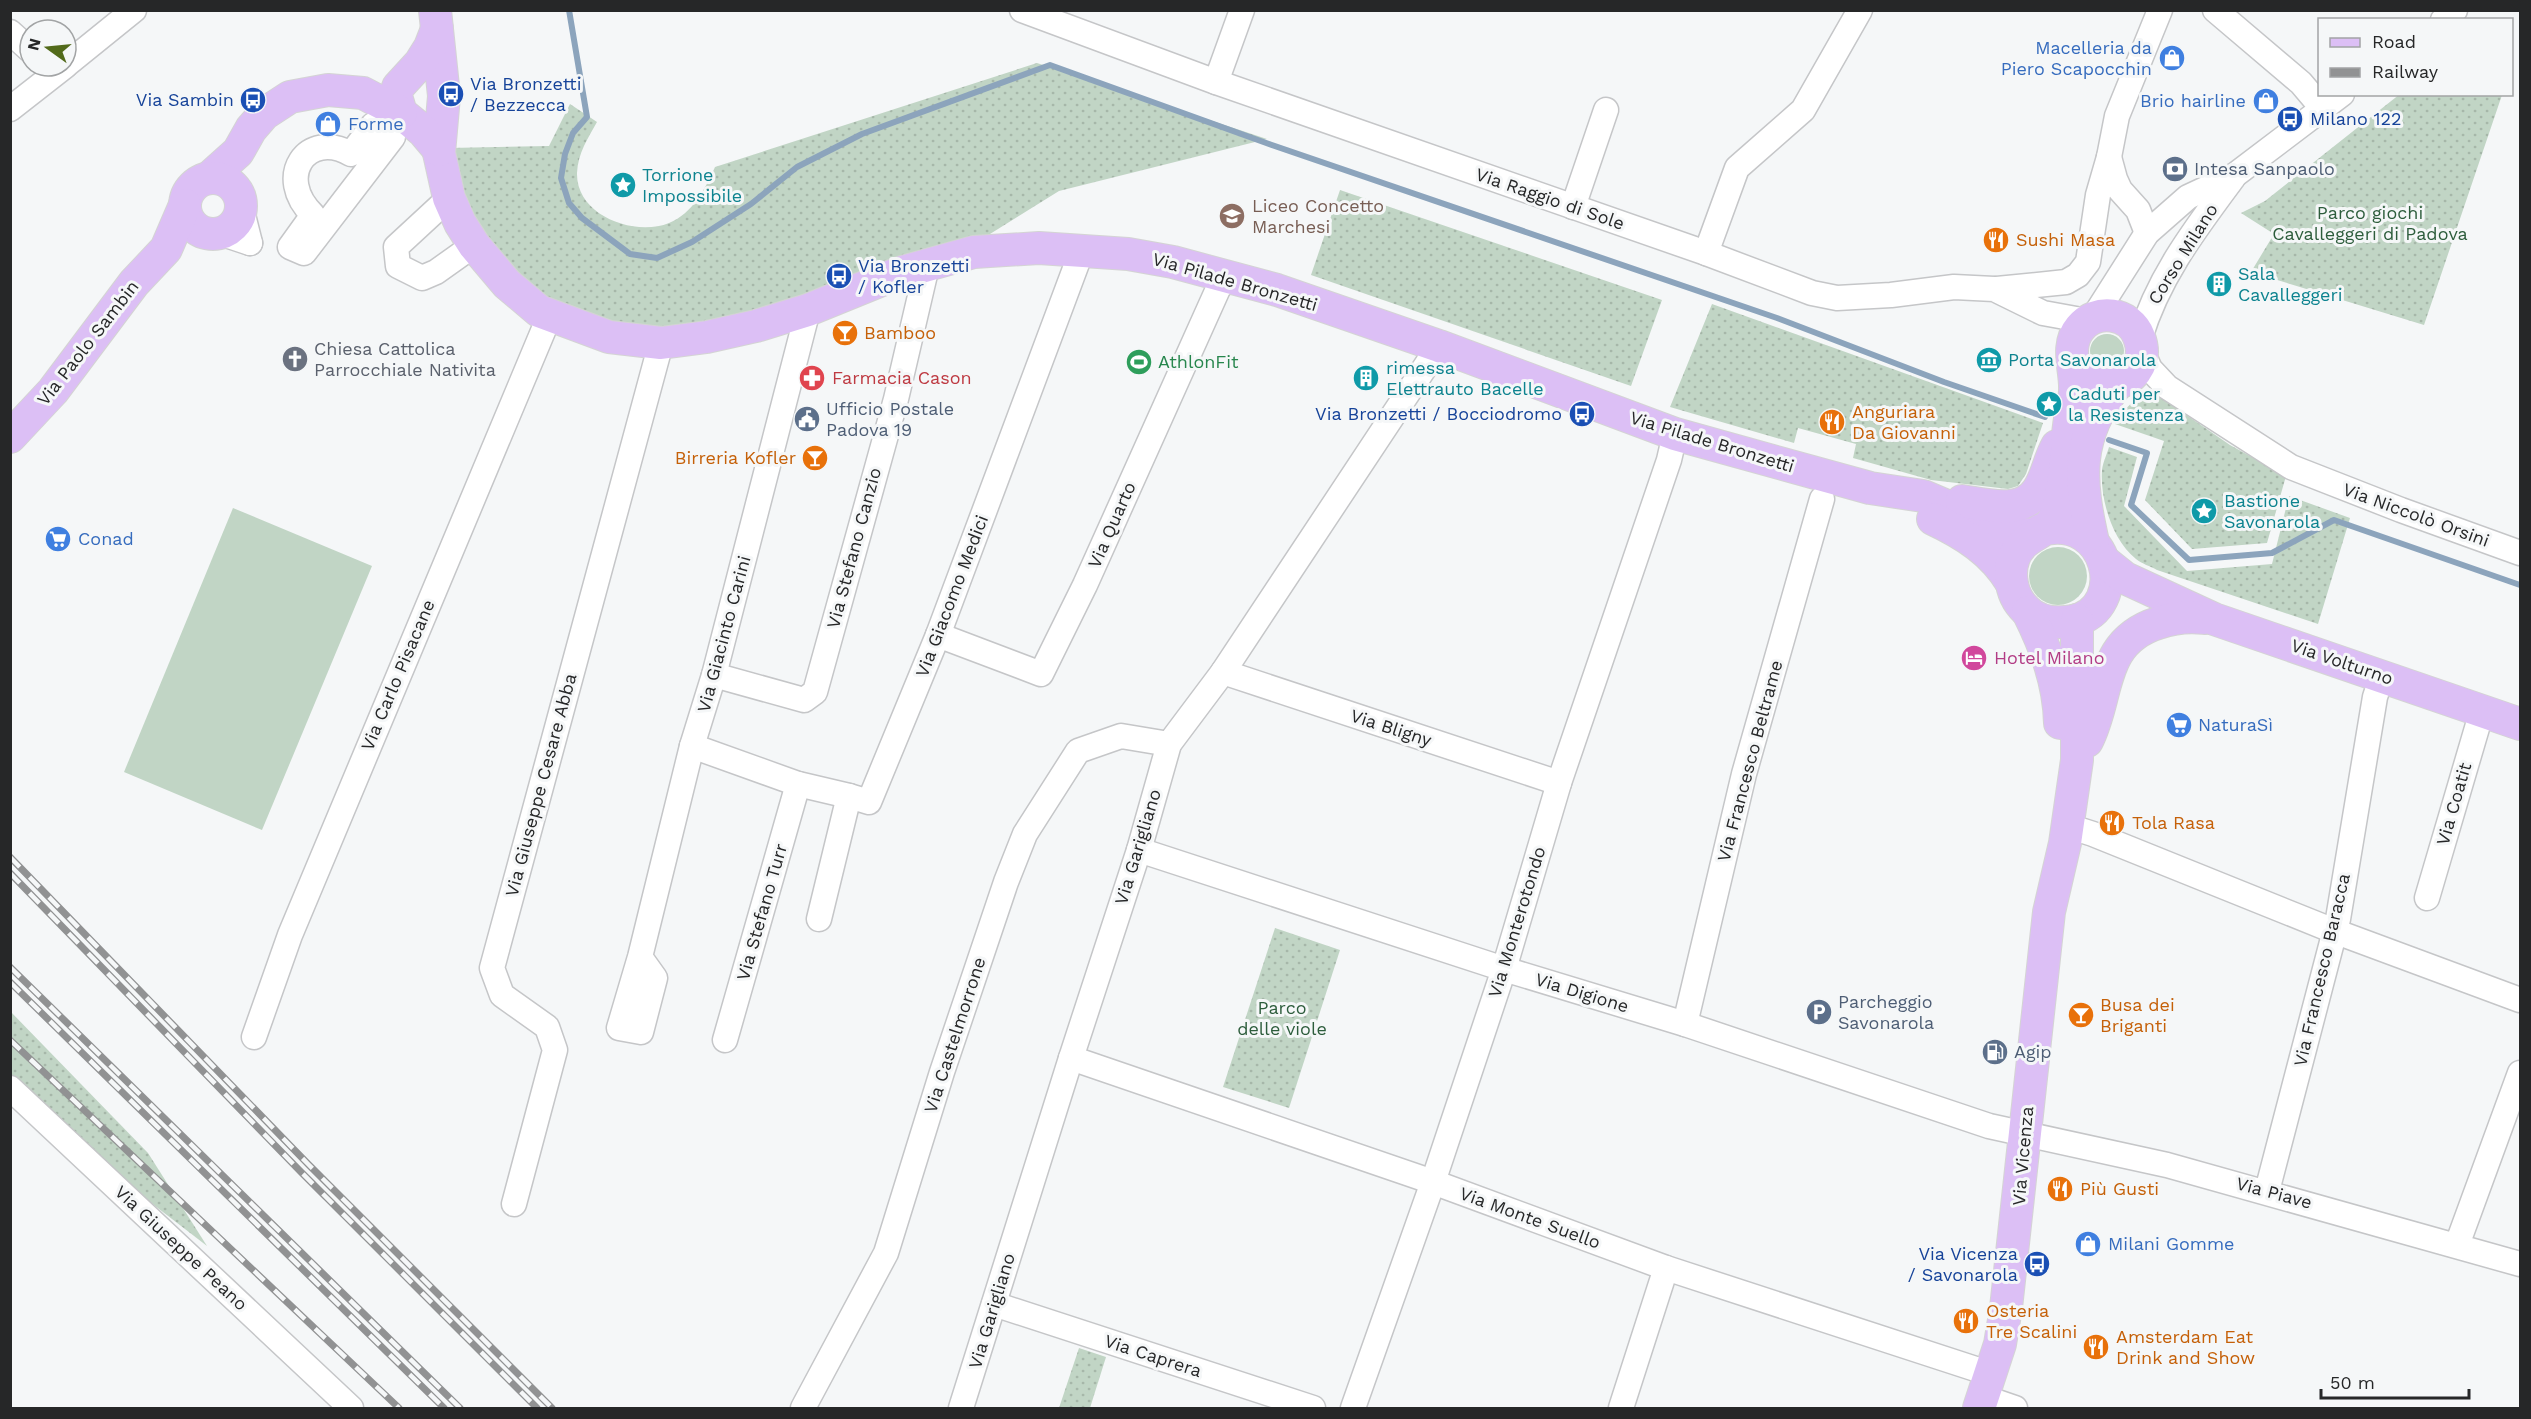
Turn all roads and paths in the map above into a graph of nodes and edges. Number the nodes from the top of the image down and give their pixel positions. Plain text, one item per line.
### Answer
1 (134, 10) edge
2 (1022, 10) edge
3 (1242, 10) edge
4 (1860, 10) edge
5 (2160, 10) edge
6 (2215, 10) edge
7 (436, 20) edge
8 (78, 52) edge
9 (46, 78) edge
10 (406, 78) junction
11 (1216, 82) junction
12 (363, 93) junction
13 (2339, 96) edge
14 (442, 97) junction
15 (10, 109) edge
16 (2323, 109) junction
17 (1606, 110) dead end
18 (405, 116) junction
19 (439, 150) junction
20 (238, 152) junction
21 (2109, 157) junction
22 (2235, 175) junction
23 (209, 178) junction
24 (449, 198) junction
25 (240, 202) junction
26 (185, 205) junction
27 (303, 206) joint
28 (1574, 207) junction
29 (214, 233) junction
30 (2147, 233) junction
31 (474, 245) junction
32 (166, 249) junction
33 (1082, 250) junction
34 (1706, 253) junction
35 (927, 266) junction
36 (1228, 276) junction
37 (1994, 289) junction
38 (808, 310) junction
39 (549, 317) junction
40 (2090, 320) junction
41 (661, 343) junction
42 (2141, 344) junction
43 (1438, 346) junction
44 (2073, 361) junction
45 (2117, 384) junction
46 (2069, 424) junction
47 (1675, 434) junction
48 (10, 437) edge
49 (1870, 488) junction
50 (1923, 496) junction
51 (1822, 500) dead end
52 (2038, 532) junction
53 (2099, 552) junction
54 (2520, 553) edge
55 (2011, 582) junction
56 (2165, 598) junction
57 (2028, 612) junction
58 (2087, 612) junction
59 (2214, 619) junction
60 (938, 635) junction
61 (1223, 672) junction
62 (714, 675) junction
63 (2382, 676) junction
64 (2482, 711) junction
65 (2520, 724) edge
66 (1168, 744) junction
67 (692, 746) junction
68 (2077, 760) junction
69 (1559, 783) junction
70 (798, 784) junction
71 (849, 796) junction
72 (2068, 826) junction
73 (1139, 850) junction
74 (2427, 898) dead end
75 (2049, 912) junction
76 (819, 919) dead end
77 (2334, 931) junction
78 (640, 957) dead end
79 (1504, 969) junction
80 (2520, 1000) edge
81 (1685, 1024) junction
82 (254, 1037) dead end
83 (725, 1040) dead end
84 (1071, 1058) junction
85 (2520, 1073) edge
86 (10, 1088) edge
87 (2025, 1134) junction
88 (1433, 1182) junction
89 (2267, 1191) junction
90 (514, 1204) dead end
91 (2457, 1245) junction
92 (2520, 1264) edge
93 (1666, 1268) junction
94 (994, 1304) junction
95 (1985, 1393) edge
96 (351, 1408) edge
97 (803, 1408) edge
98 (961, 1408) edge
99 (1312, 1408) edge
100 (1353, 1408) edge
101 (1621, 1408) edge
102 (2015, 1408) edge

1 - 8 street
2 - 11 street, Via Raggio di Sole
3 - 11 street
4 - 34 street
5 - 21 street
6 - 16 street
7 - 10 main road, Via Pilade Bronzetti
7 - 14 main road, Via Pilade Bronzetti
9 - 15 street
10 - 12 main road, Via Paolo Sambin
10 - 14 main road
10 - 18 main road, Via Pilade Bronzetti
11 - 28 street, Via Raggio di Sole
12 - 18 main road, Via Paolo Sambin
12 - 20 main road, Via Paolo Sambin
13 - 16 street, Corso Milano
14 - 18 main road
14 - 19 main road, Via Pilade Bronzetti
16 - 22 street, Corso Milano
17 - 28 street
18 - 19 main road
19 - 24 main road, Via Pilade Bronzetti
20 - 23 main road, Via Paolo Sambin
20 - 25 main road
21 - 30 street
21 - 37 street
22 - 30 street, Corso Milano
22 - 42 street, Corso Milano
23 - 25 main road
23 - 26 main road, Via Paolo Sambin
24 - 31 main road, Via Pilade Bronzetti
24 - 31 street
25 - 29 main road, Via Paolo Sambin
26 - 29 main road
26 - 32 main road, Via Paolo Sambin
27 - 27 street
28 - 34 street, Via Raggio di Sole
29 - 32 main road, Via Paolo Sambin
30 - 40 street, Corso Milano
31 - 39 main road, Via Pilade Bronzetti
32 - 48 main road, Via Paolo Sambin
33 - 35 main road, Via Pilade Bronzetti
33 - 36 main road, Via Pilade Bronzetti
33 - 60 street, Via Giacomo Medici
34 - 37 street, Via Raggio di Sole
35 - 38 main road, Via Pilade Bronzetti
35 - 62 street, Via Stefano Canzio
36 - 43 main road, Via Pilade Bronzetti
36 - 60 street, Via Quarto
37 - 40 street, Via Raggio di Sole
38 - 41 main road, Via Pilade Bronzetti
38 - 62 street, Via Giacinto Carini
39 - 41 main road, Via Pilade Bronzetti
39 - 82 street, Via Carlo Pisacane
40 - 42 main road
40 - 44 main road
41 - 90 street, Via Giuseppe Cesare Abba
42 - 45 main road
42 - 54 street, Via Niccolò Orsini
43 - 47 main road, Via Pilade Bronzetti
43 - 61 street, Via Garigliano
44 - 45 main road
44 - 46 main road
45 - 53 main road
46 - 50 main road
46 - 52 main road
47 - 49 main road, Via Pilade Bronzetti
47 - 69 street, Via Monterotondo
49 - 50 main road, Via Pilade Bronzetti
49 - 55 main road, Via Pilade Bronzetti
50 - 52 main road, Via Pilade Bronzetti
51 - 81 street, Via Francesco Beltrame
52 - 53 main road
52 - 55 main road
53 - 56 main road, Via Volturno
53 - 58 main road
55 - 57 main road
56 - 58 main road, Via Volturno
56 - 59 main road, Via Volturno
57 - 58 main road
57 - 75 main road, Via Vicenza
58 - 68 main road, Via Vicenza
59 - 63 main road, Via Volturno
59 - 68 main road, Via Vicenza
60 - 71 street, Via Giacomo Medici
61 - 66 street, Via Garigliano
61 - 69 street, Via Bligny
62 - 67 street, Via Giacinto Carini
63 - 64 main road, Via Volturno
63 - 77 street, Via Francesco Baracca
64 - 65 main road, Via Volturno
64 - 74 street, Via Coatit
66 - 73 street, Via Garigliano
66 - 97 street, Via Castelmorrone
67 - 70 street
67 - 78 street, Via Giacinto Carini
68 - 72 main road, Via Vicenza
69 - 79 street, Via Monterotondo
70 - 71 street
70 - 83 street, Via Stefano Turr
71 - 76 street
72 - 75 main road, Via Vicenza
72 - 77 street
73 - 79 street, Via Digione
73 - 84 street, Via Garigliano
75 - 87 main road, Via Vicenza
77 - 80 street
77 - 89 street, Via Francesco Baracca
79 - 81 street, Via Digione
79 - 88 street, Via Monterotondo
81 - 87 street, Via Digione
84 - 88 street, Via Monte Suello
84 - 94 street, Via Garigliano
85 - 91 street
86 - 96 street, Via Giuseppe Peano
87 - 89 street, Via Piave
87 - 95 main road, Via Vicenza
88 - 93 street, Via Monte Suello
88 - 100 street, Via Monterotondo
89 - 91 street, Via Piave
91 - 92 street, Via Piave
93 - 95 street, Via Monte Suello
93 - 101 street
94 - 98 street, Via Garigliano
94 - 99 street, Via Caprera
95 - 102 street

